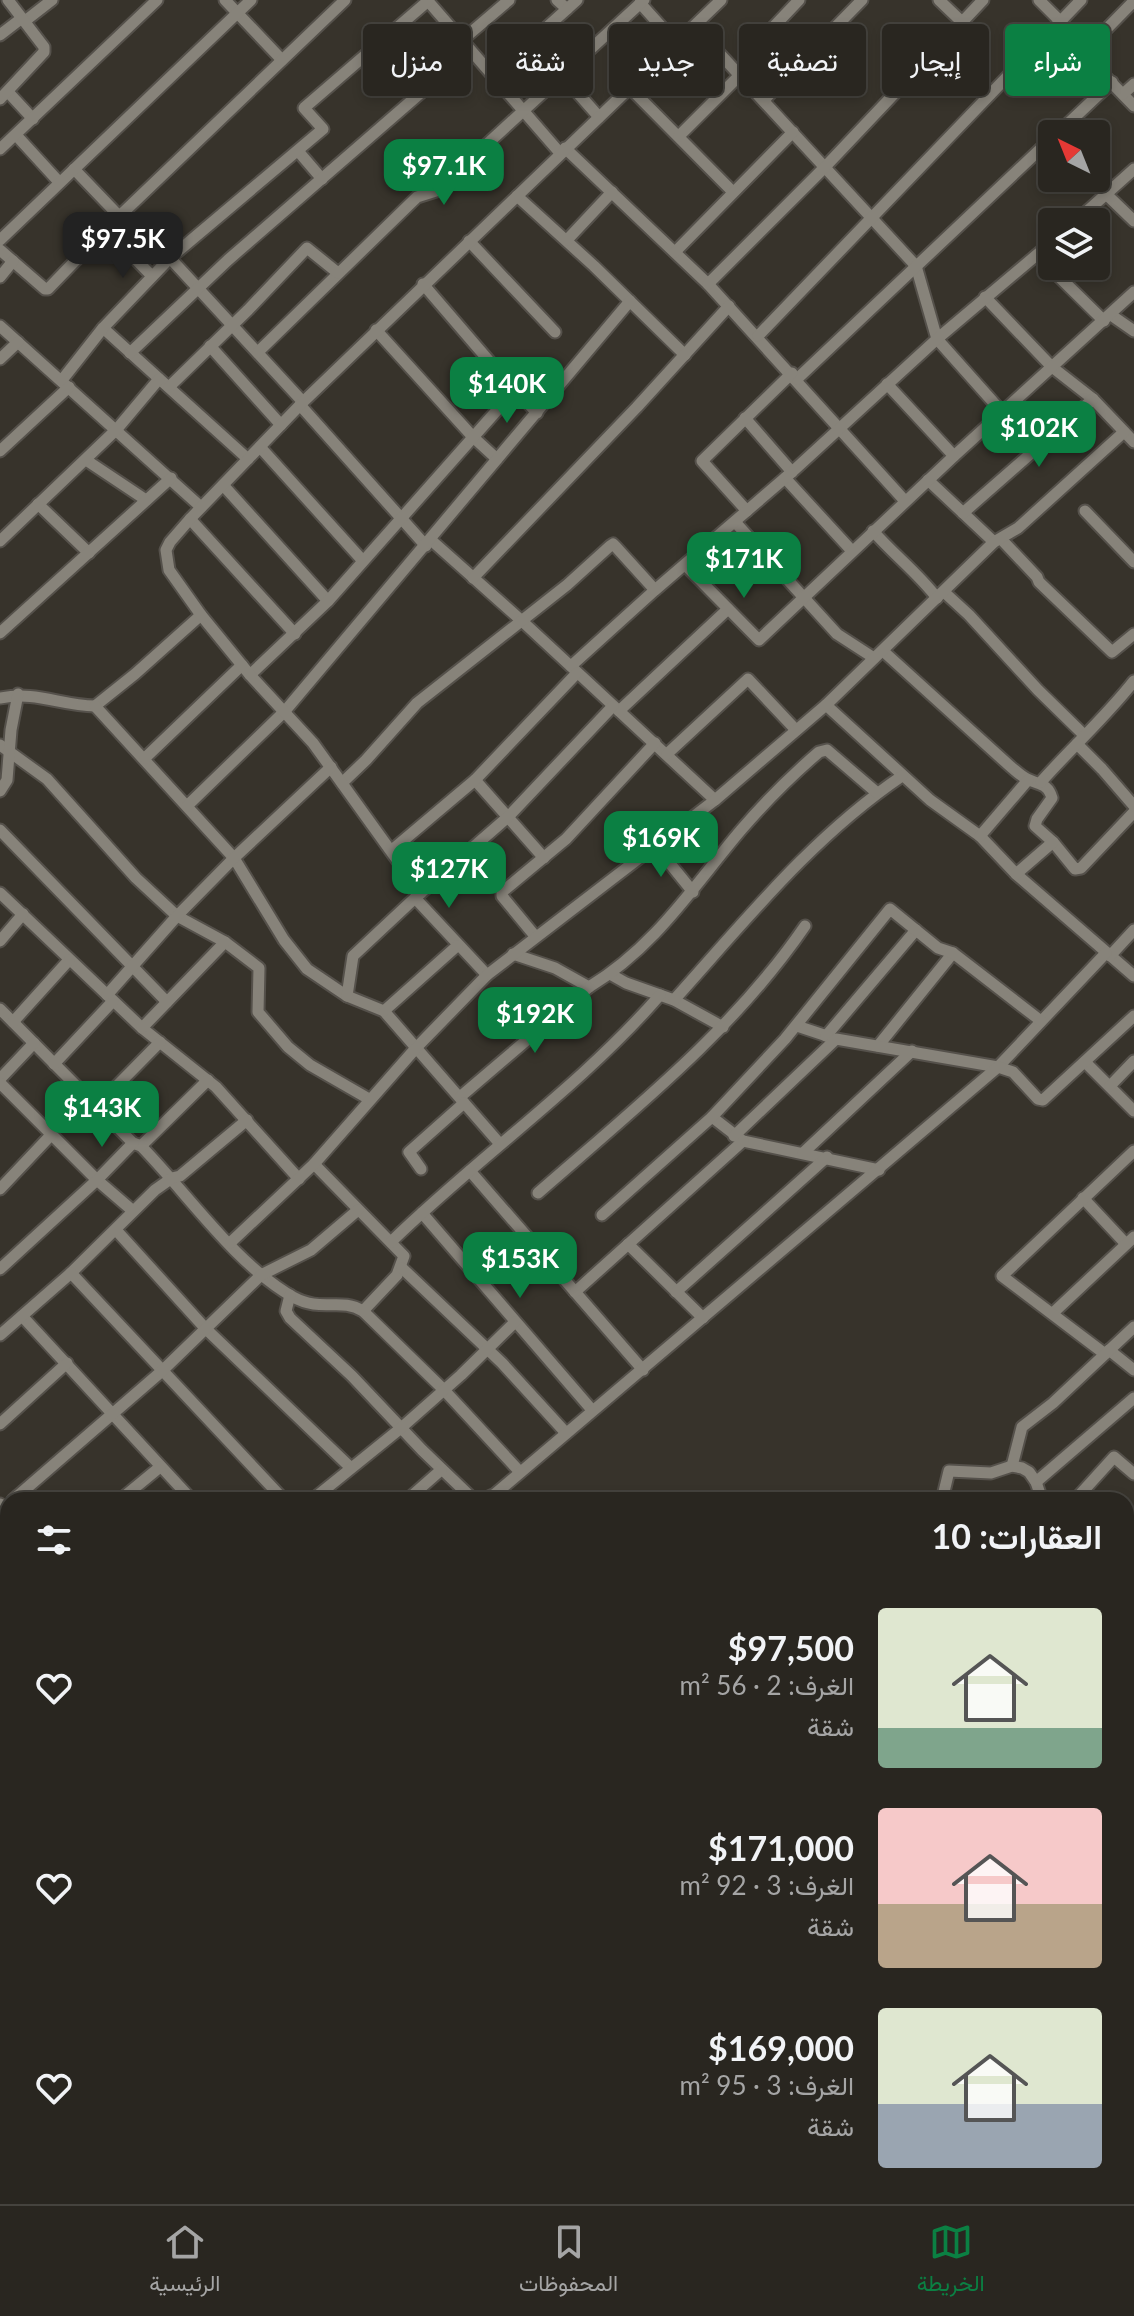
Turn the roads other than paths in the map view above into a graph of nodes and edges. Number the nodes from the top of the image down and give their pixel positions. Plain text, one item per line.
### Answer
1 (8, 0) edge
2 (52, 0) edge
3 (157, 0) edge
4 (225, 0) edge
5 (251, 0) edge
6 (345, 0) edge
7 (509, 0) edge
8 (557, 0) edge
9 (577, 0) edge
10 (721, 0) edge
11 (799, 0) edge
12 (862, 0) edge
13 (939, 0) edge
14 (983, 0) edge
15 (1039, 0) edge
16 (1081, 0) edge
17 (428, 1) edge
18 (1134, 1) edge
19 (642, 2) edge
20 (567, 9) junction
21 (238, 13) junction
22 (24, 19) junction
23 (962, 22) junction
24 (448, 24) edge
25 (550, 24) edge
26 (660, 24) edge
27 (698, 24) edge
28 (776, 24) edge
29 (1058, 24) joint
30 (1110, 25) edge
31 (0, 35) edge
32 (471, 40) edge
33 (593, 47) edge
34 (471, 50) edge
35 (723, 57) edge
36 (282, 60) junction
37 (487, 68) edge
38 (739, 74) edge
39 (739, 76) edge
40 (1005, 79) edge
41 (1112, 82) joint
42 (1134, 84) edge
43 (1123, 94) junction
44 (4, 96) edge
45 (412, 96) edge
46 (511, 96) edge
47 (539, 96) edge
48 (580, 96) edge
49 (621, 96) edge
50 (638, 96) edge
51 (760, 96) edge
52 (764, 100) junction
53 (1134, 106) edge
54 (523, 111) junction
55 (599, 117) junction
56 (33, 119) junction
57 (1072, 120) edge
58 (793, 132) junction
59 (16, 135) junction
60 (679, 136) junction
61 (0, 149) edge
62 (298, 151) junction
63 (562, 151) junction
64 (1038, 151) edge
65 (825, 167) junction
66 (74, 169) junction
67 (1134, 169) edge
68 (322, 179) junction
69 (59, 182) junction
70 (732, 191) junction
71 (612, 192) junction
72 (1106, 194) junction
73 (517, 196) junction
74 (1090, 208) edge
75 (120, 217) junction
76 (871, 219) junction
77 (1134, 221) edge
78 (106, 229) junction
79 (0, 240) edge
80 (567, 240) junction
81 (469, 241) junction
82 (0, 250) edge
83 (675, 252) junction
84 (1037, 255) joint
85 (170, 258) junction
86 (13, 261) junction
87 (916, 266) junction
88 (338, 273) junction
89 (152, 276) junction
90 (0, 277) edge
91 (423, 284) junction
92 (708, 284) junction
93 (197, 287) junction
94 (1134, 292) edge
95 (985, 297) junction
96 (630, 301) junction
97 (729, 306) junction
98 (1107, 318) junction
99 (233, 325) junction
100 (0, 326) edge
101 (103, 328) junction
102 (376, 330) junction
103 (1134, 331) edge
104 (555, 332) dead end
105 (758, 336) junction
106 (937, 339) junction
107 (18, 342) junction
108 (210, 346) junction
109 (258, 352) junction
110 (130, 353) junction
111 (685, 355) junction
112 (0, 359) edge
113 (1052, 367) junction
114 (794, 376) junction
115 (164, 383) junction
116 (66, 384) junction
117 (887, 384) junction
118 (515, 390) junction
119 (1093, 399) junction
120 (302, 404) junction
121 (1002, 412) junction
122 (537, 413) junction
123 (745, 418) junction
124 (281, 425) junction
125 (840, 428) junction
126 (117, 429) junction
127 (1130, 434) edge
128 (473, 437) junction
129 (260, 447) junction
130 (0, 451) edge
131 (954, 456) junction
132 (248, 459) junction
133 (497, 459) junction
134 (86, 460) junction
135 (789, 475) junction
136 (171, 478) junction
137 (928, 480) junction
138 (223, 485) junction
139 (146, 500) junction
140 (905, 501) junction
141 (38, 504) junction
142 (201, 507) junction
143 (747, 511) junction
144 (1085, 511) dead end
145 (963, 513) junction
146 (400, 518) junction
147 (190, 519) junction
148 (735, 522) junction
149 (873, 531) junction
150 (0, 541) edge
151 (998, 541) junction
152 (428, 543) junction
153 (852, 551) junction
154 (89, 553) junction
155 (1133, 560) edge
156 (363, 561) junction
157 (685, 565) junction
158 (473, 578) junction
159 (655, 590) junction
160 (940, 595) junction
161 (804, 598) junction
162 (328, 601) junction
163 (728, 609) junction
164 (201, 615) junction
165 (522, 621) junction
166 (0, 633) edge
167 (295, 634) junction
168 (1134, 634) edge
169 (879, 654) junction
170 (246, 670) junction
171 (574, 670) junction
172 (1134, 681) edge
173 (18, 694) junction
174 (0, 698) edge
175 (826, 705) junction
176 (95, 706) junction
177 (616, 709) junction
178 (285, 711) junction
179 (796, 730) junction
180 (1080, 740) junction
181 (655, 743) junction
182 (4, 748) edge
183 (667, 754) junction
184 (145, 758) junction
185 (331, 767) junction
186 (902, 776) junction
187 (475, 780) junction
188 (1028, 780) junction
189 (1041, 782) junction
190 (342, 783) junction
191 (0, 791) edge
192 (876, 792) junction
193 (715, 800) junction
194 (187, 806) junction
195 (1134, 809) edge
196 (508, 817) junction
197 (0, 830) edge
198 (980, 836) junction
199 (1053, 842) junction
200 (655, 845) junction
201 (392, 850) junction
202 (234, 858) junction
203 (544, 858) junction
204 (1016, 874) junction
205 (693, 892) junction
206 (0, 893) edge
207 (418, 895) junction
208 (23, 914) junction
209 (177, 916) junction
210 (805, 926) dead end
211 (916, 930) junction
212 (1134, 930) edge
213 (535, 936) junction
214 (0, 941) edge
215 (225, 942) junction
216 (457, 946) junction
217 (953, 953) junction
218 (513, 954) junction
219 (1108, 954) junction
220 (69, 960) junction
221 (133, 968) junction
222 (610, 974) junction
223 (487, 975) junction
224 (1134, 976) edge
225 (589, 987) junction
226 (660, 995) junction
227 (347, 996) junction
228 (110, 998) junction
229 (674, 1000) junction
230 (167, 1002) junction
231 (0, 1009) edge
232 (384, 1011) junction
233 (1134, 1016) edge
234 (1041, 1021) junction
235 (13, 1022) junction
236 (797, 1026) junction
237 (723, 1027) junction
238 (142, 1028) junction
239 (831, 1037) junction
240 (160, 1042) junction
241 (34, 1043) junction
242 (878, 1046) junction
243 (416, 1048) junction
244 (912, 1051) junction
245 (1134, 1061) edge
246 (1085, 1062) junction
247 (54, 1064) junction
248 (998, 1067) junction
249 (208, 1080) junction
250 (0, 1081) edge
251 (1110, 1086) junction
252 (369, 1099) junction
253 (462, 1100) junction
254 (97, 1106) junction
255 (1134, 1111) edge
256 (712, 1117) junction
257 (247, 1120) junction
258 (51, 1135) junction
259 (738, 1138) junction
260 (137, 1144) junction
261 (500, 1144) junction
262 (1134, 1151) edge
263 (803, 1153) junction
264 (827, 1157) junction
265 (314, 1164) junction
266 (421, 1169) dead end
267 (879, 1170) junction
268 (470, 1171) junction
269 (172, 1178) junction
270 (299, 1179) junction
271 (97, 1180) junction
272 (0, 1189) edge
273 (538, 1193) dead end
274 (1083, 1198) junction
275 (358, 1210) junction
276 (133, 1211) junction
277 (422, 1213) junction
278 (602, 1215) dead end
279 (116, 1230) junction
280 (1130, 1240) edge
281 (391, 1242) junction
282 (230, 1243) junction
283 (628, 1244) junction
284 (402, 1268) junction
285 (0, 1269) edge
286 (71, 1273) junction
287 (261, 1275) junction
288 (575, 1292) junction
289 (676, 1292) junction
290 (290, 1295) junction
291 (363, 1311) junction
292 (1053, 1313) junction
293 (22, 1316) junction
294 (703, 1318) junction
295 (515, 1322) junction
296 (1134, 1327) edge
297 (205, 1328) junction
298 (0, 1335) edge
299 (487, 1348) junction
300 (1107, 1352) junction
301 (67, 1363) junction
302 (643, 1370) junction
303 (1134, 1370) edge
304 (162, 1371) junction
305 (444, 1390) junction
306 (1134, 1398) edge
307 (592, 1410) junction
308 (113, 1414) junction
309 (0, 1424) edge
310 (401, 1428) junction
311 (566, 1433) junction
312 (1012, 1466) junction
313 (160, 1467) junction
314 (350, 1467) junction
315 (441, 1470) junction
316 (520, 1472) junction
317 (1134, 1474) edge
318 (1036, 1482) junction
319 (22, 1492) edge
320 (130, 1492) edge
321 (184, 1492) edge
322 (276, 1492) edge
323 (321, 1492) edge
324 (416, 1492) edge
325 (465, 1492) edge
326 (497, 1492) edge
327 (944, 1492) edge
328 (1039, 1492) edge
329 (1082, 1492) edge

1 - 22 street
2 - 22 street
3 - 56 street
4 - 21 street
5 - 21 street
6 - 36 street
7 - 32 street
8 - 20 street
9 - 20 street
10 - 27 street
11 - 28 street
12 - 52 street
13 - 23 street
14 - 23 street
15 - 29 street
16 - 29 street
17 - 24 street
17 - 62 street
18 - 30 street
19 - 26 street
19 - 33 street
20 - 25 street
21 - 36 street
21 - 66 street
22 - 31 street
22 - 44 street
23 - 65 street
34 - 37 street
35 - 38 street
36 - 75 street
39 - 60 street
40 - 76 street
41 - 43 street
41 - 57 street
42 - 43 street
43 - 53 street
44 - 56 street
45 - 68 street
46 - 54 street
47 - 54 street
48 - 55 street
49 - 55 street
50 - 60 street
51 - 52 street
52 - 58 street
54 - 63 street
54 - 88 street
55 - 63 street
56 - 59 street
58 - 65 street
58 - 70 street
59 - 61 street
59 - 69 street
60 - 70 street
62 - 68 street
62 - 85 street
63 - 71 street
63 - 73 street
64 - 87 street
65 - 76 street
65 - 92 street
66 - 69 street
66 - 75 street
67 - 72 street
68 - 93 street
69 - 79 street
70 - 83 street
71 - 80 street
71 - 83 street
72 - 74 street
72 - 77 street
73 - 80 street
73 - 81 street
75 - 78 street
76 - 87 street
76 - 105 street
78 - 86 street
78 - 89 street
80 - 96 street
81 - 91 street
81 - 104 street
82 - 86 street
83 - 92 street
84 - 95 street
84 - 98 street
85 - 89 street
85 - 93 street
86 - 90 street
87 - 106 street
87 - 114 street
88 - 99 street
88 - 109 street
89 - 101 street
91 - 102 street
91 - 118 street
92 - 97 street
93 - 99 street
93 - 110 street
94 - 98 street
95 - 106 street
95 - 113 street
96 - 111 street
96 - 122 street
97 - 105 street
97 - 111 street
98 - 103 street
98 - 113 street
99 - 108 street
99 - 109 street
100 - 107 street
101 - 110 street
101 - 116 street
102 - 120 street
102 - 128 street
105 - 114 street
106 - 117 street
106 - 121 street
107 - 112 street
107 - 116 street
108 - 115 street
108 - 124 street
109 - 120 street
110 - 115 street
111 - 158 street
113 - 119 street
113 - 121 street
114 - 123 street
114 - 125 street
115 - 126 street
115 - 132 street
116 - 126 street
116 - 130 street
117 - 125 street
117 - 131 street
118 - 122 street
118 - 128 street
119 - 127 street
119 - 145 street
120 - 124 street
120 - 146 street
121 - 131 street
122 - 133 street
123 - 135 street
123 - 143 street
124 - 129 street
125 - 135 street
125 - 140 street
126 - 134 street
126 - 136 street
127 - 151 street
128 - 133 street
128 - 146 street
129 - 132 street
129 - 156 street
131 - 137 street
132 - 138 street
133 - 152 street
134 - 139 street
134 - 141 street
135 - 143 street
135 - 153 street
136 - 139 street
136 - 142 street
137 - 140 street
137 - 145 street
138 - 142 street
138 - 162 street
139 - 154 street
140 - 149 street
141 - 150 street
141 - 154 street
142 - 147 street
143 - 148 street
144 - 155 street
145 - 151 street
146 - 152 street
146 - 156 street
147 - 164 street
147 - 167 street
148 - 157 street
148 - 161 street
149 - 153 street
149 - 160 street
151 - 160 street
151 - 168 street
152 - 158 street
152 - 178 street
153 - 161 street
154 - 166 street
156 - 162 street
157 - 159 street
157 - 163 street
158 - 165 street
159 - 165 street
159 - 171 street
160 - 169 street
160 - 180 street
161 - 163 street
161 - 169 street
162 - 167 street
163 - 177 street
164 - 170 street
164 - 176 street
165 - 171 street
165 - 190 street
167 - 170 street
169 - 175 street
169 - 188 street
170 - 178 street
170 - 184 street
171 - 177 street
171 - 187 street
172 - 180 street
173 - 174 street
173 - 176 street
173 - 182 street
175 - 179 street
175 - 186 street
176 - 184 street
177 - 181 street
177 - 196 street
178 - 185 street
178 - 194 street
179 - 183 street
179 - 193 street
180 - 189 street
180 - 195 street
181 - 183 street
181 - 203 street
182 - 191 street
182 - 209 street
183 - 193 street
184 - 194 street
185 - 190 street
185 - 202 street
186 - 192 street
186 - 198 street
187 - 196 street
187 - 201 street
188 - 189 street
188 - 198 street
189 - 199 street
190 - 201 street
192 - 205 street
192 - 229 street
193 - 200 street
194 - 202 street
195 - 199 street
196 - 203 street
196 - 207 street
197 - 221 street
198 - 204 street
199 - 204 street
200 - 205 street
200 - 213 street
201 - 207 street
202 - 209 street
202 - 227 street
203 - 213 street
204 - 219 street
205 - 222 street
206 - 208 street
207 - 216 street
207 - 227 street
208 - 214 street
208 - 220 street
209 - 215 street
209 - 221 street
210 - 237 street
211 - 217 street
211 - 236 street
211 - 239 street
212 - 219 street
213 - 218 street
215 - 230 street
215 - 252 street
216 - 223 street
216 - 232 street
217 - 234 street
217 - 242 street
218 - 223 street
218 - 225 street
219 - 224 street
219 - 234 street
220 - 228 street
220 - 235 street
221 - 228 street
221 - 230 street
222 - 225 street
222 - 226 street
223 - 243 street
225 - 253 street
226 - 229 street
226 - 261 street
227 - 232 street
228 - 238 street
228 - 247 street
229 - 237 street
230 - 238 street
231 - 235 street
232 - 243 street
233 - 246 street
234 - 248 street
235 - 241 street
236 - 239 street
236 - 256 street
237 - 273 street
238 - 240 street
239 - 242 street
239 - 259 street
240 - 249 street
240 - 254 street
241 - 247 street
241 - 250 street
242 - 244 street
243 - 252 street
243 - 253 street
244 - 248 street
244 - 263 street
245 - 251 street
246 - 248 street
246 - 251 street
247 - 254 street
248 - 267 street
249 - 257 street
249 - 260 street
250 - 258 street
251 - 255 street
252 - 265 street
253 - 261 street
253 - 266 street
254 - 260 street
256 - 259 street
256 - 278 street
257 - 269 street
257 - 270 street
258 - 271 street
258 - 272 street
259 - 263 street
259 - 283 street
260 - 269 street
260 - 271 street
261 - 268 street
262 - 274 street
263 - 264 street
264 - 267 street
264 - 289 street
265 - 270 street
265 - 275 street
267 - 294 street
268 - 277 street
268 - 288 street
269 - 276 street
269 - 282 street
270 - 282 street
271 - 276 street
271 - 285 street
274 - 280 street
274 - 292 street
275 - 281 street
275 - 287 street
276 - 279 street
277 - 281 street
277 - 295 street
279 - 286 street
279 - 297 street
280 - 292 street
281 - 284 street
282 - 287 street
283 - 288 street
283 - 289 street
284 - 291 street
284 - 299 street
286 - 293 street
286 - 304 street
287 - 290 street
287 - 297 street
288 - 302 street
289 - 294 street
290 - 291 street
290 - 310 street
291 - 305 street
292 - 300 street
293 - 298 street
293 - 301 street
294 - 302 street
295 - 299 street
295 - 307 street
296 - 300 street
297 - 304 street
297 - 314 street
299 - 305 street
299 - 311 street
300 - 303 street
300 - 312 street
301 - 308 street
301 - 309 street
302 - 307 street
304 - 308 street
304 - 322 street
305 - 310 street
305 - 316 street
306 - 318 street
307 - 311 street
308 - 313 street
308 - 319 street
310 - 314 street
310 - 315 street
311 - 316 street
312 - 318 street
312 - 327 street
313 - 320 street
313 - 321 street
314 - 323 street
315 - 324 street
315 - 325 street
316 - 326 street
317 - 329 street
318 - 328 street

